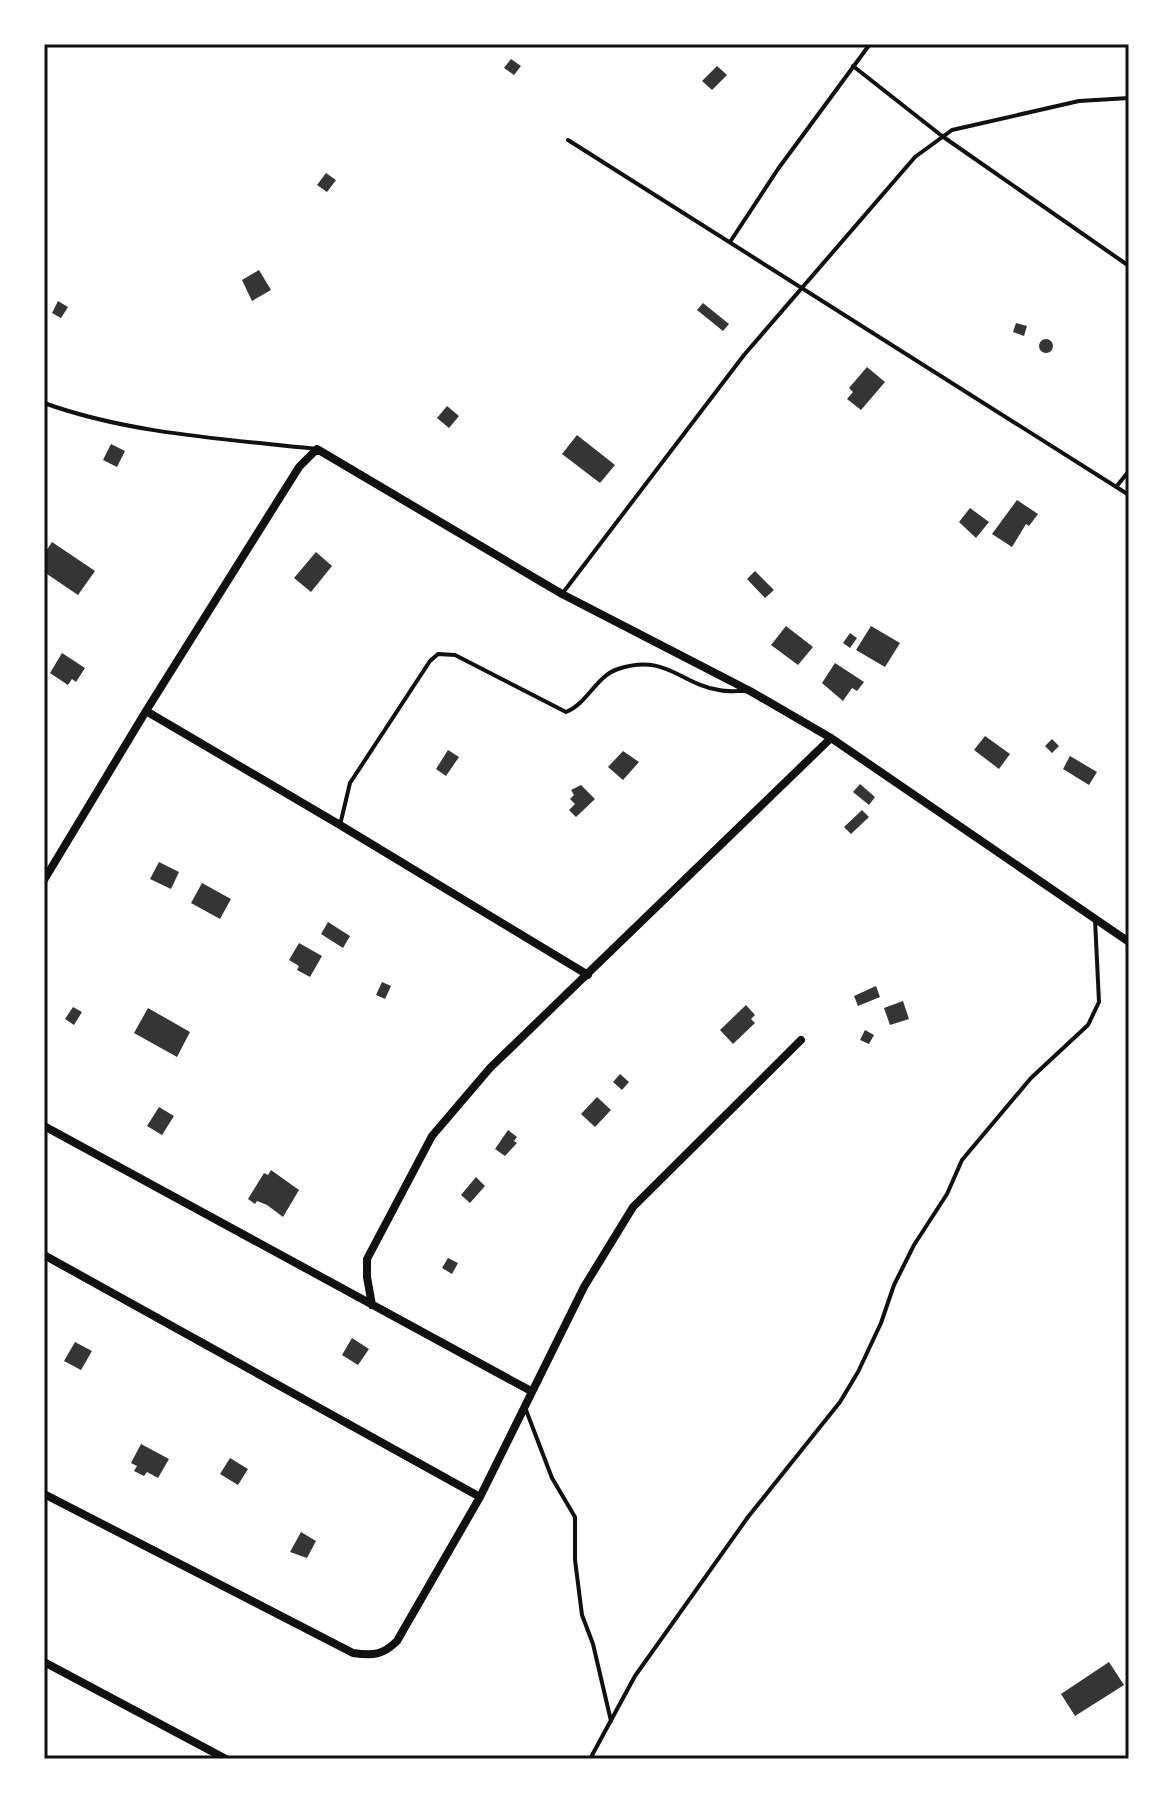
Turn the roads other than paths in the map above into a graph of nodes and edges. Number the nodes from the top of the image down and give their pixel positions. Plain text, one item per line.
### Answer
1 (870, 44) edge
2 (853, 66) junction
3 (1129, 98) edge
4 (942, 136) junction
5 (568, 140) dead end
6 (730, 242) junction
7 (1129, 266) edge
8 (803, 288) junction
9 (44, 403) edge
10 (317, 449) junction
11 (1129, 471) edge
12 (1116, 487) junction
13 (1129, 495) edge
14 (562, 594) junction
15 (750, 691) junction
16 (146, 711) junction
17 (831, 738) junction
18 (340, 825) junction
19 (44, 880) edge
20 (1095, 919) junction
21 (1129, 942) edge
22 (588, 975) junction
23 (801, 1040) dead end
24 (44, 1126) edge
25 (44, 1255) edge
26 (372, 1305) junction
27 (531, 1391) junction
28 (525, 1408) junction
29 (44, 1494) edge
30 (480, 1497) junction
31 (44, 1662) edge
32 (611, 1722) junction
33 (226, 1759) edge
34 (591, 1759) edge

1 - 2 lane
2 - 4 lane
2 - 6 lane
3 - 4 lane
4 - 7 lane
4 - 8 lane
5 - 6 lane
6 - 8 lane
8 - 12 lane
8 - 14 lane
9 - 10 lane
10 - 14 street
10 - 16 street
11 - 12 lane
12 - 13 lane
14 - 15 street
15 - 17 street
15 - 18 lane
16 - 18 street
16 - 19 street
17 - 20 street
17 - 22 street
18 - 22 street
20 - 21 street
20 - 32 lane
22 - 26 street
23 - 27 street
24 - 26 street
25 - 30 street
26 - 27 street
27 - 28 street
28 - 30 street
28 - 32 lane
29 - 30 street
31 - 33 street
32 - 34 lane

